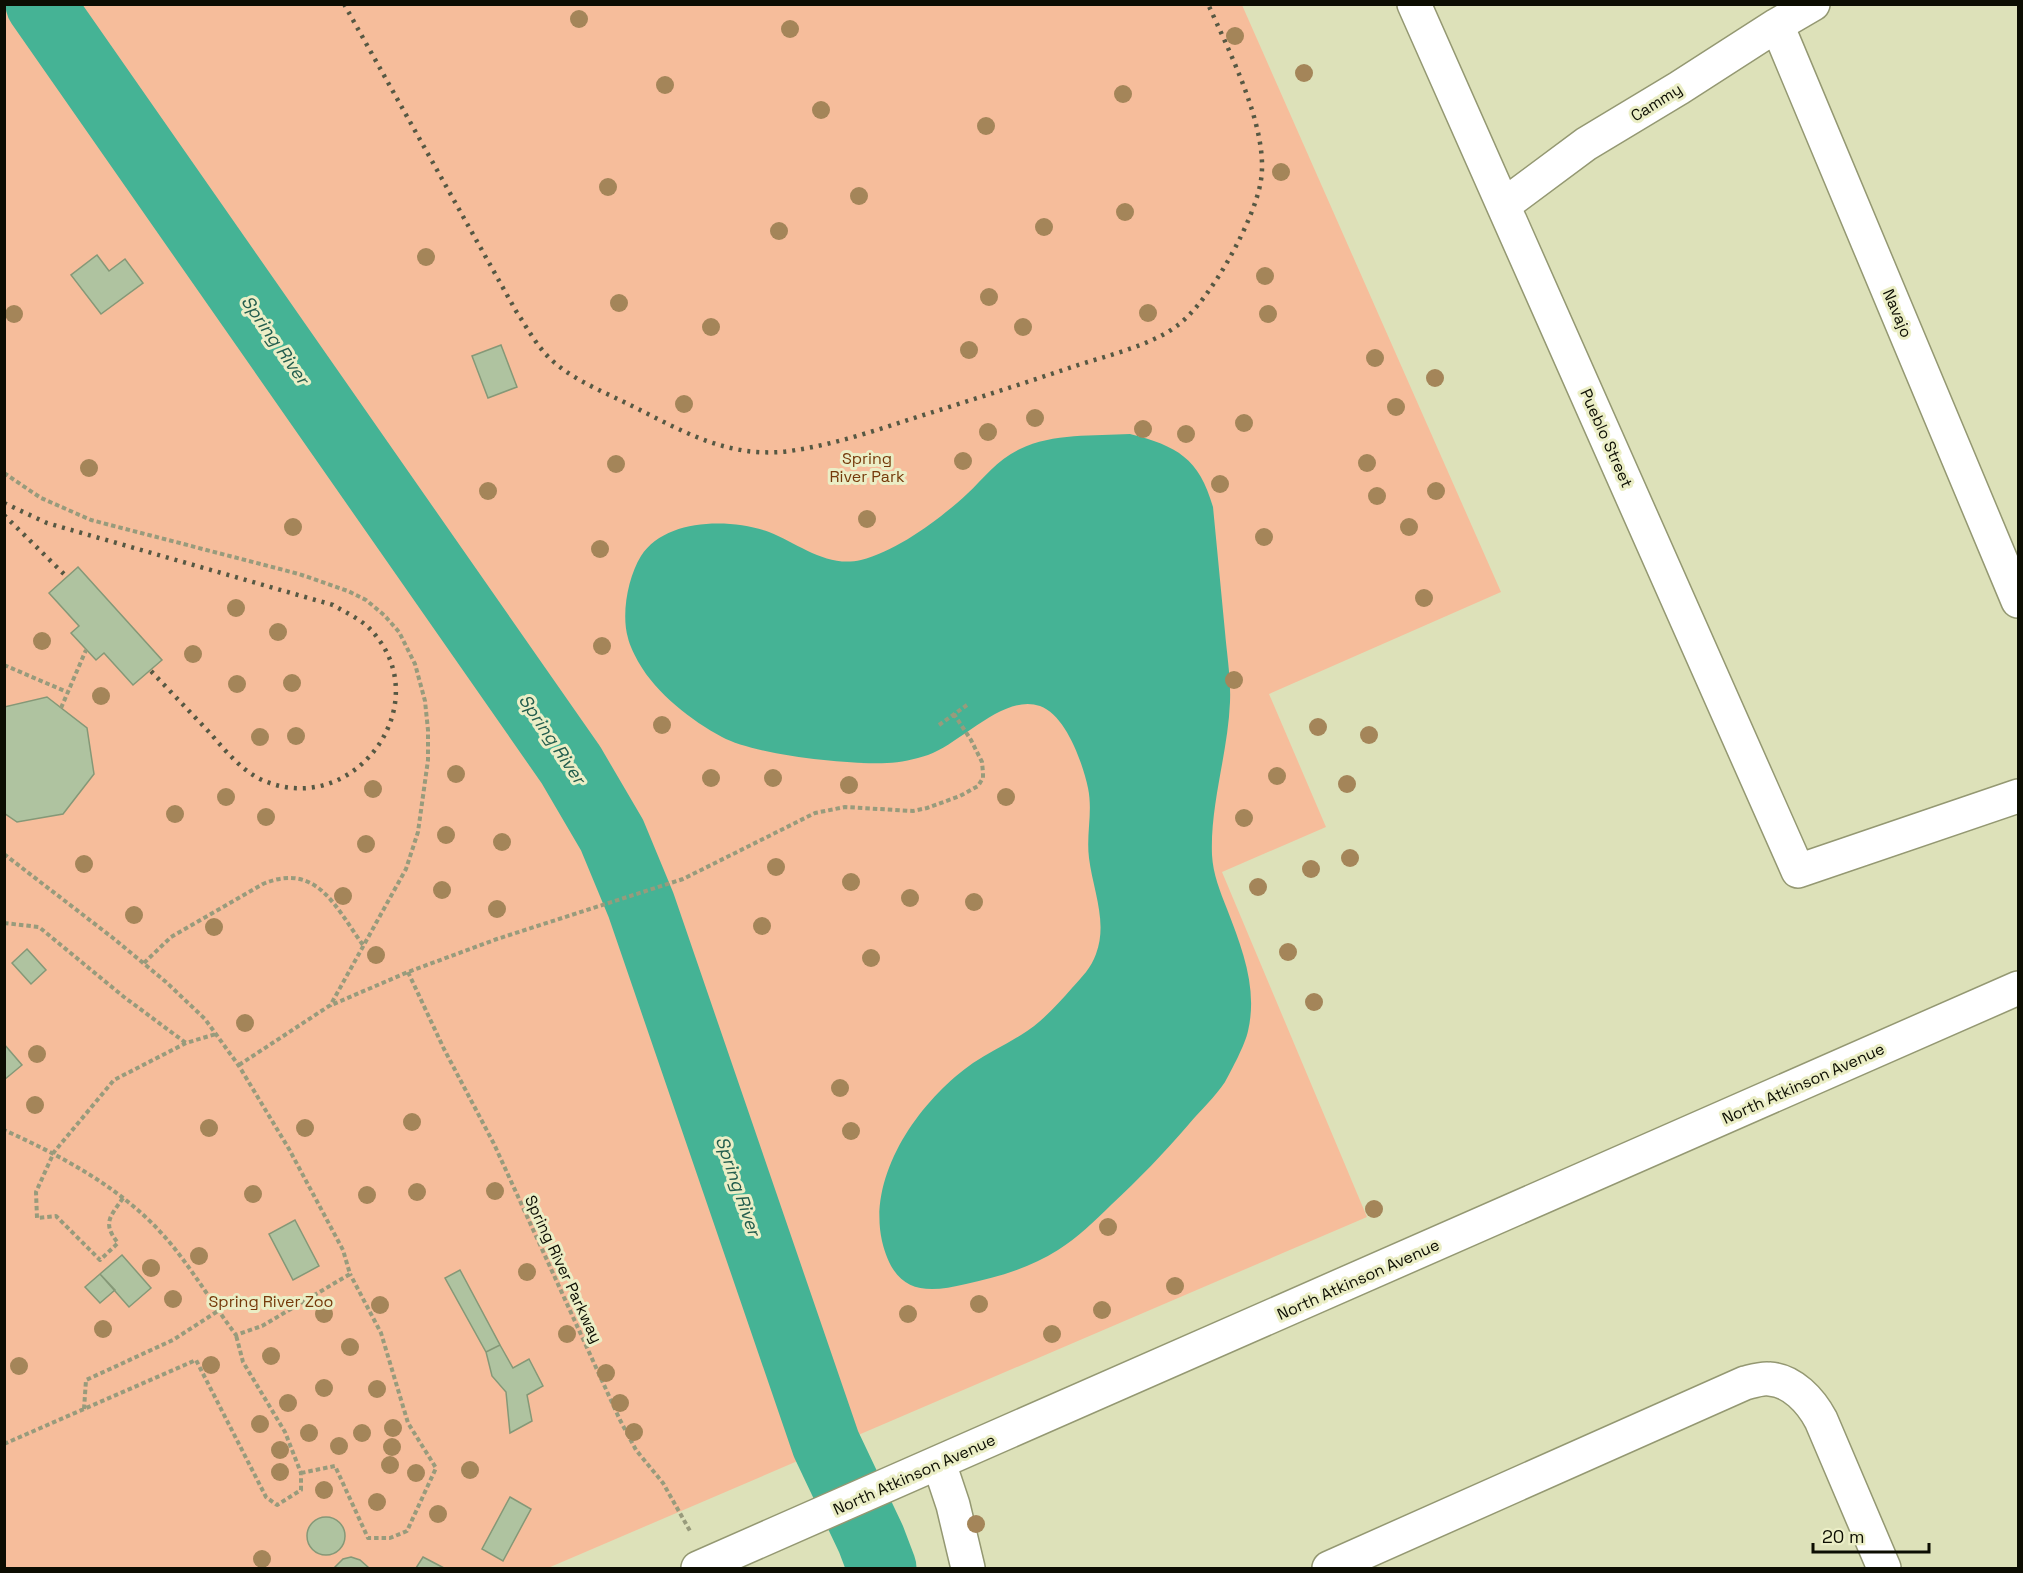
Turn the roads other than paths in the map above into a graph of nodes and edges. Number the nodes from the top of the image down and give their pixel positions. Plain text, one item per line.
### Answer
1 (1414, 4) edge
2 (1813, 4) edge
3 (1777, 25) junction
4 (1503, 205) junction
5 (2019, 601) edge
6 (2019, 796) edge
7 (2019, 988) edge
8 (939, 1463) junction
9 (703, 1566) edge
10 (968, 1569) edge
11 (1329, 1569) edge
12 (1884, 1569) edge

1 - 4 street, Pueblo Street
2 - 3 street, Cammy
3 - 4 street, Cammy
3 - 5 street, Navajo
4 - 6 street, Pueblo Street
7 - 8 street, North Atkinson Avenue
8 - 9 street, North Atkinson Avenue
8 - 10 street
11 - 12 street

